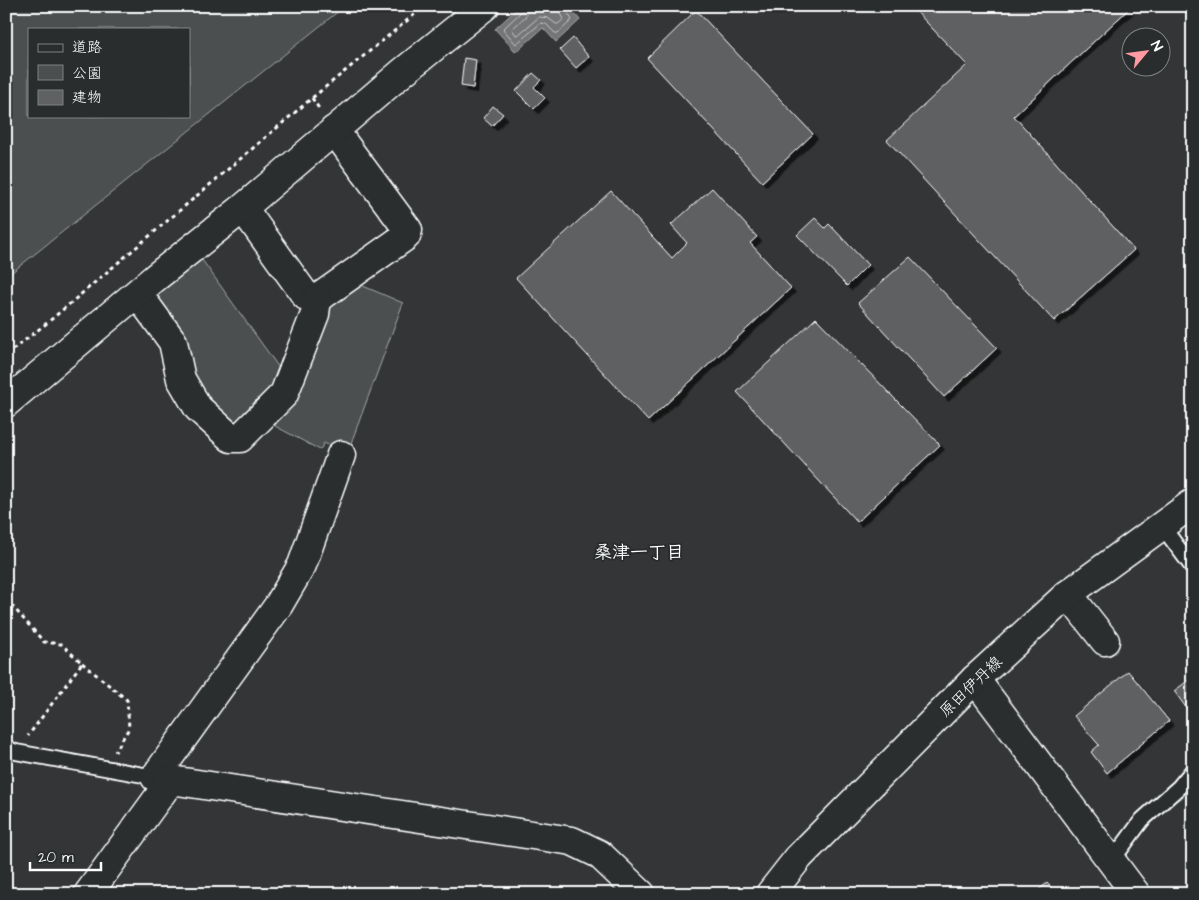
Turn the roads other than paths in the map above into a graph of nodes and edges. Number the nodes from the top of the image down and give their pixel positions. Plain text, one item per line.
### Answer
1 (485, 6) edge
2 (334, 130) junction
3 (243, 208) junction
4 (138, 294) junction
5 (317, 299) junction
6 (6, 403) edge
7 (342, 455) dead end
8 (1193, 503) edge
9 (1162, 526) junction
10 (1193, 568) edge
11 (1068, 594) junction
12 (1105, 641) dead end
13 (975, 679) junction
14 (11, 750) edge
15 (1193, 770) edge
16 (163, 779) junction
17 (1111, 862) junction
18 (88, 894) edge
19 (641, 894) edge
20 (770, 894) edge
21 (1136, 894) edge

1 - 2 street
2 - 3 street
2 - 5 street
3 - 4 street
3 - 5 street
4 - 5 street
4 - 6 street
7 - 16 street
8 - 9 street, 原田伊丹線
9 - 10 lane
9 - 11 street, 原田伊丹線
11 - 12 street
11 - 13 street, 原田伊丹線
13 - 17 street
13 - 20 street, 原田伊丹線
14 - 16 lane
15 - 17 lane
16 - 18 street
16 - 19 street
17 - 21 street

